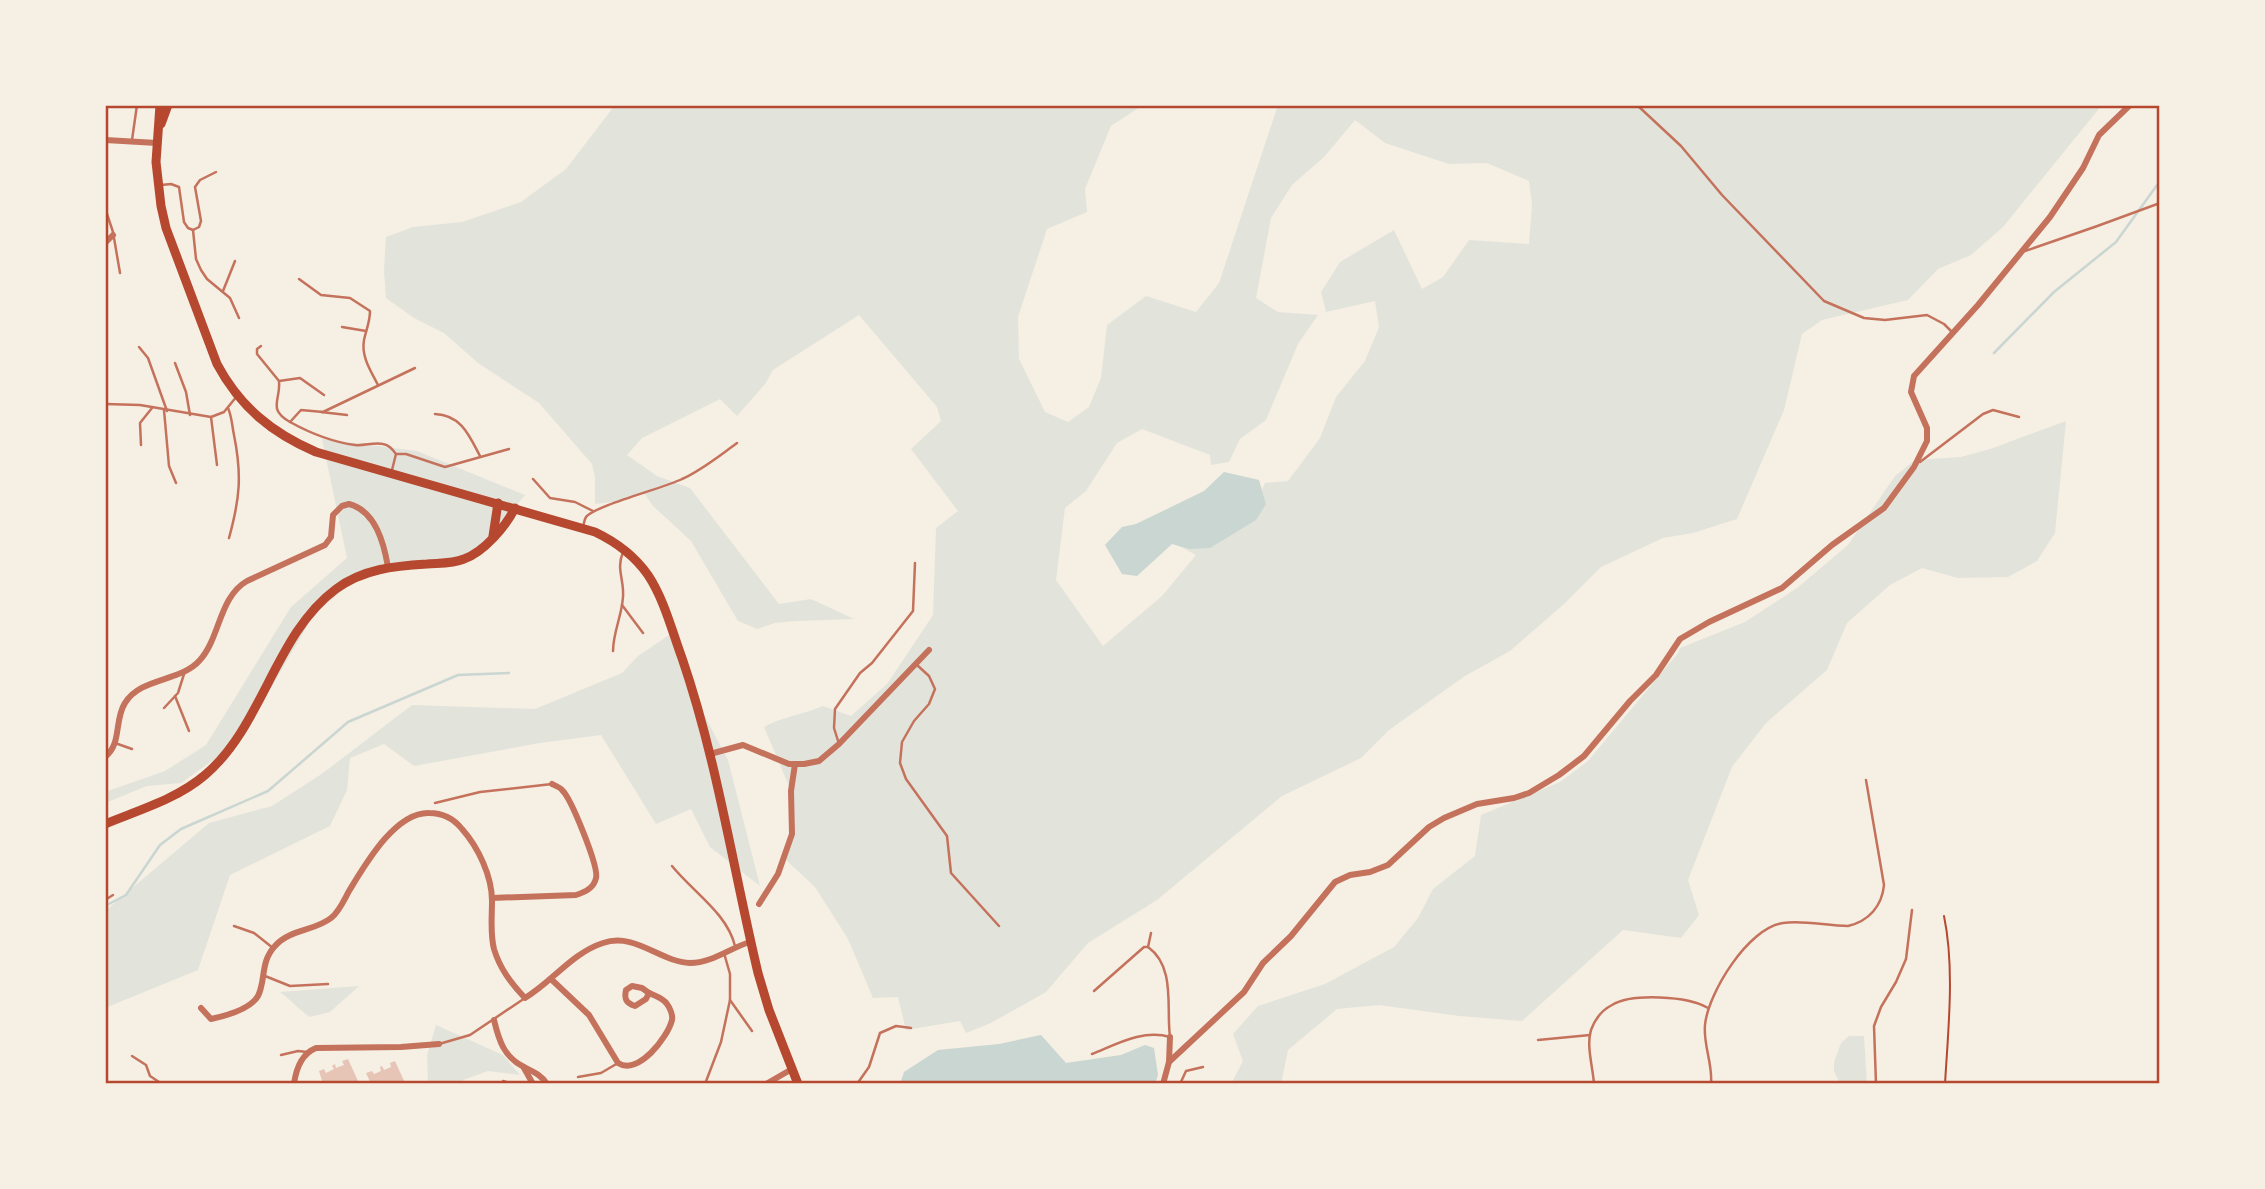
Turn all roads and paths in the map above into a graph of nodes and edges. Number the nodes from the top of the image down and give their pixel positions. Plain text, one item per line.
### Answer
1 (137, 105) edge
2 (160, 105) edge
3 (168, 105) edge
4 (1637, 105) edge
5 (2130, 105) edge
6 (159, 129) junction
7 (105, 140) edge
8 (132, 140) junction
9 (157, 143) junction
10 (216, 172) dead end
11 (158, 185) junction
12 (2160, 203) edge
13 (105, 208) edge
14 (193, 230) junction
15 (114, 235) junction
16 (105, 243) edge
17 (2018, 253) junction
18 (235, 261) dead end
19 (120, 273) dead end
20 (299, 279) dead end
21 (223, 291) junction
22 (239, 318) dead end
23 (342, 327) dead end
24 (366, 331) junction
25 (1952, 332) junction
26 (261, 346) dead end
27 (139, 348) dead end
28 (175, 363) dead end
29 (415, 368) dead end
30 (279, 381) junction
31 (378, 385) junction
32 (324, 395) dead end
33 (237, 396) junction
34 (105, 404) edge
35 (152, 408) junction
36 (228, 408) junction
37 (166, 411) junction
38 (321, 412) junction
39 (435, 414) dead end
40 (190, 415) junction
41 (347, 415) dead end
42 (211, 417) junction
43 (2020, 417) dead end
44 (290, 422) junction
45 (737, 443) dead end
46 (141, 444) dead end
47 (509, 449) dead end
48 (396, 454) junction
49 (480, 456) junction
50 (217, 465) dead end
51 (1914, 467) junction
52 (391, 473) junction
53 (533, 479) dead end
54 (176, 483) dead end
55 (498, 503) junction
56 (515, 508) junction
57 (593, 511) junction
58 (583, 527) junction
59 (493, 536) junction
60 (229, 538) dead end
61 (624, 549) junction
62 (915, 563) dead end
63 (388, 567) junction
64 (622, 604) junction
65 (643, 633) dead end
66 (929, 650) dead end
67 (613, 651) dead end
68 (917, 665) junction
69 (186, 671) junction
70 (176, 696) junction
71 (164, 708) dead end
72 (189, 731) dead end
73 (116, 743) junction
74 (839, 744) junction
75 (132, 749) dead end
76 (710, 754) junction
77 (105, 757) edge
78 (795, 764) junction
79 (1866, 780) dead end
80 (552, 784) joint
81 (435, 803) dead end
82 (105, 824) edge
83 (672, 866) dead end
84 (113, 895) dead end
85 (492, 898) junction
86 (105, 900) edge
87 (759, 904) dead end
88 (1912, 910) dead end
89 (1944, 916) dead end
90 (234, 926) dead end
91 (999, 926) dead end
92 (1151, 933) dead end
93 (750, 942) junction
94 (735, 946) junction
95 (1148, 947) junction
96 (273, 948) junction
97 (724, 953) junction
98 (262, 975) junction
99 (551, 979) junction
100 (328, 984) dead end
101 (1094, 991) dead end
102 (649, 993) dead end
103 (525, 998) junction
104 (730, 1000) junction
105 (201, 1007) dead end
106 (1708, 1008) junction
107 (495, 1020) junction
108 (911, 1028) dead end
109 (752, 1031) dead end
110 (1590, 1035) junction
111 (1170, 1037) junction
112 (1538, 1040) dead end
113 (439, 1044) joint
114 (307, 1052) junction
115 (1092, 1054) dead end
116 (281, 1055) dead end
117 (132, 1056) dead end
118 (1169, 1062) junction
119 (618, 1063) junction
120 (523, 1067) junction
121 (1203, 1067) dead end
122 (792, 1069) junction
123 (578, 1077) dead end
124 (503, 1081) dead end
125 (162, 1084) edge
126 (294, 1084) edge
127 (513, 1084) edge
128 (533, 1084) edge
129 (547, 1084) edge
130 (705, 1084) edge
131 (765, 1084) edge
132 (798, 1084) edge
133 (857, 1084) edge
134 (1163, 1084) edge
135 (1180, 1084) edge
136 (1594, 1084) edge
137 (1712, 1084) edge
138 (1876, 1084) edge
139 (1945, 1084) edge

1 - 8 lane
2 - 6 main road
3 - 6 main road
4 - 25 lane
5 - 17 street
6 - 9 main road
7 - 8 street
8 - 9 street
9 - 11 main road
10 - 14 lane
11 - 14 lane
11 - 33 main road
12 - 17 lane
13 - 15 lane
14 - 21 lane
15 - 16 street
15 - 19 lane
17 - 25 street
18 - 21 lane
20 - 24 lane
21 - 22 lane
23 - 24 lane
24 - 31 lane
25 - 51 street
26 - 30 lane
27 - 37 lane
28 - 40 lane
29 - 31 lane
30 - 32 lane
30 - 44 lane
31 - 38 lane
33 - 36 lane
33 - 52 main road
34 - 35 lane
35 - 37 lane
35 - 46 lane
36 - 42 lane
36 - 60 lane
37 - 40 lane
37 - 54 lane
38 - 41 lane
38 - 44 lane
39 - 49 lane
40 - 42 lane
42 - 50 lane
43 - 51 lane
44 - 48 lane
45 - 57 lane
47 - 49 lane
48 - 49 lane
48 - 52 lane
51 - 118 street
52 - 55 main road
53 - 57 lane
55 - 56 main road
55 - 59 main road
56 - 58 main road
56 - 59 main road
57 - 58 lane
58 - 61 main road
59 - 63 main road
61 - 64 lane
61 - 76 main road
62 - 74 lane
63 - 69 street
63 - 82 main road
64 - 65 lane
64 - 67 lane
66 - 68 street
68 - 74 street
68 - 91 lane
69 - 70 lane
69 - 73 street
70 - 71 lane
70 - 72 lane
73 - 75 lane
73 - 77 street
74 - 78 street
76 - 78 street
76 - 93 main road
78 - 87 street
79 - 106 lane
80 - 81 lane
80 - 85 street
83 - 94 lane
84 - 86 lane
85 - 96 street
85 - 103 street
88 - 138 lane
89 - 139 path
90 - 96 lane
92 - 95 lane
93 - 94 street
93 - 122 main road
94 - 97 street
95 - 101 lane
95 - 111 lane
96 - 98 street
97 - 99 street
97 - 104 lane
98 - 100 lane
98 - 105 street
99 - 103 street
99 - 119 street
102 - 119 street
103 - 107 lane
104 - 109 lane
104 - 130 lane
106 - 110 lane
106 - 137 lane
107 - 113 lane
107 - 120 street
108 - 133 lane
110 - 112 lane
110 - 136 lane
111 - 115 lane
111 - 118 street
113 - 114 street
114 - 116 lane
114 - 126 street
117 - 125 lane
118 - 134 street
119 - 123 lane
120 - 128 street
120 - 129 street
121 - 135 lane
122 - 131 street
122 - 132 main road
124 - 127 lane

